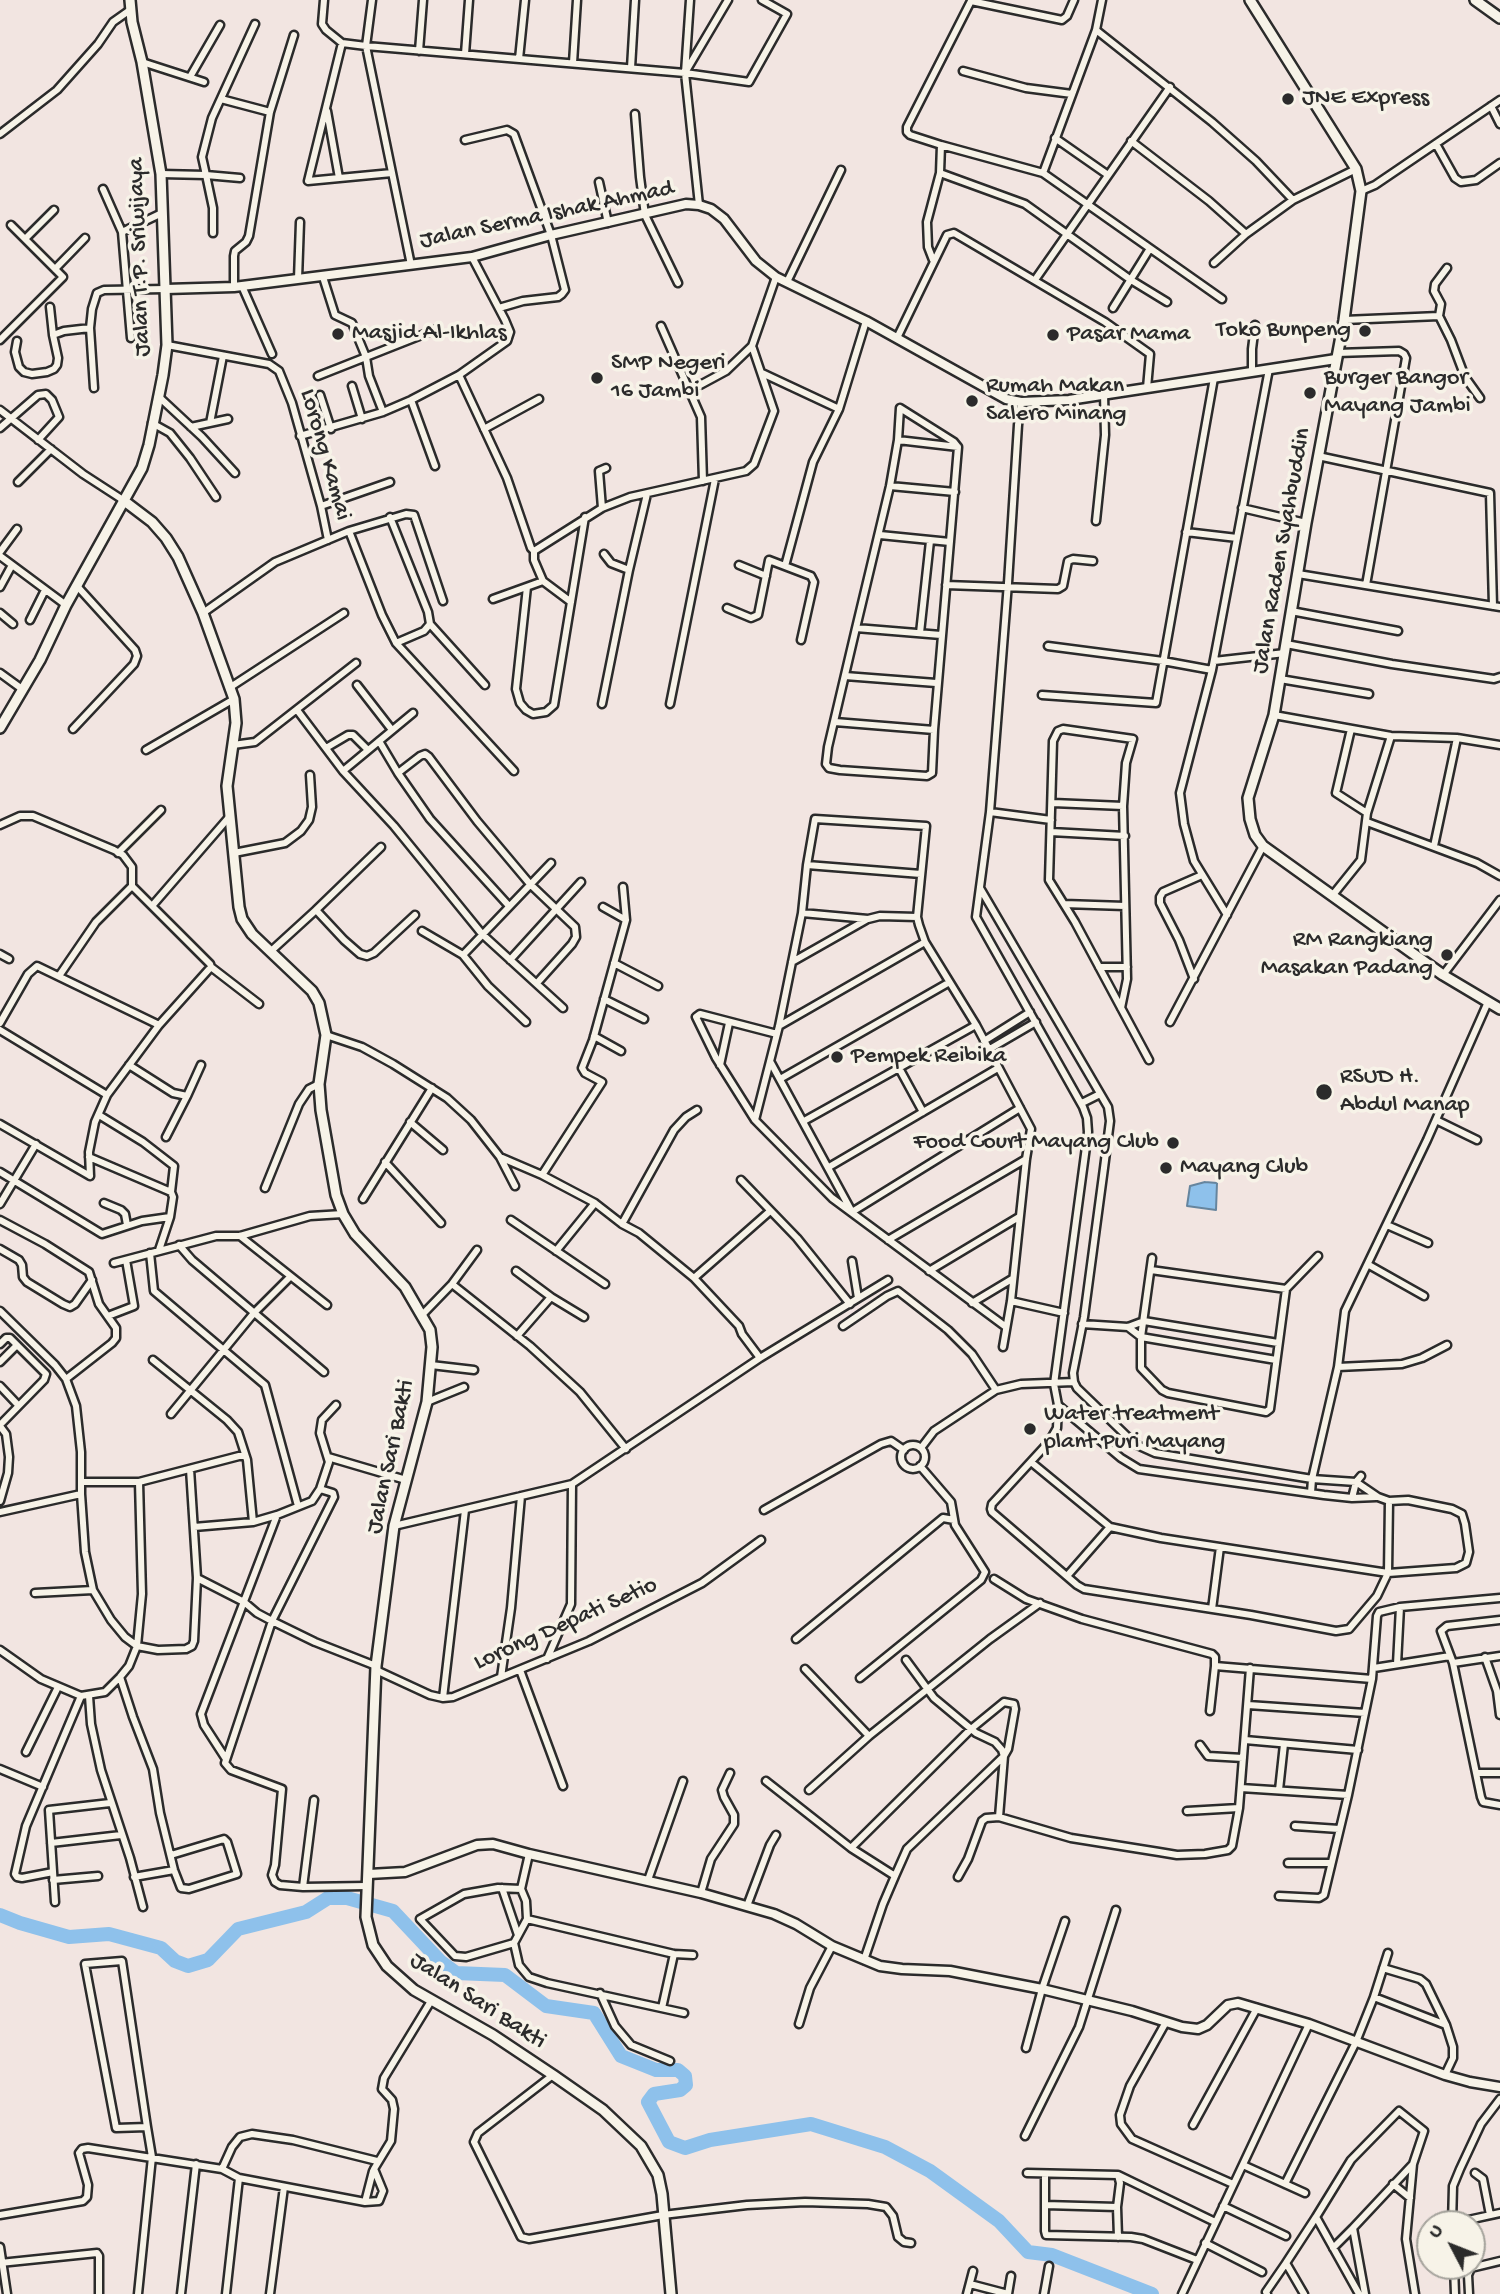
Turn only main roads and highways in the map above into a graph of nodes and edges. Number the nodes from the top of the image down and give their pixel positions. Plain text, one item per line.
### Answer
1 (1250, 0) edge
2 (1475, 0) edge
3 (130, 5) edge
4 (1500, 18) edge
5 (124, 500) junction
6 (0, 728) edge
7 (1500, 1009) edge
8 (671, 2294) edge

1 - 7 main road, Jalan Raden Syahbuddin
2 - 4 main road
3 - 5 main road, Jalan T.P. Sriwijaya
5 - 6 main road, Jalan T.P. Sriwijaya
5 - 8 main road, Jalan Sari Bakti

